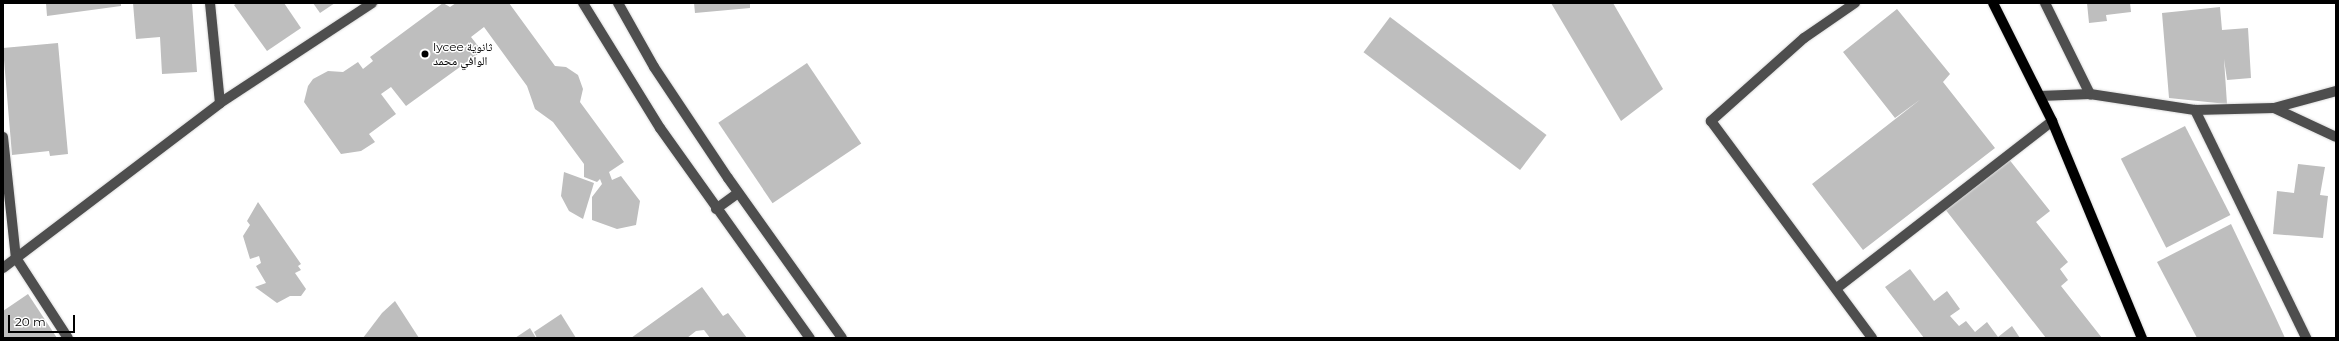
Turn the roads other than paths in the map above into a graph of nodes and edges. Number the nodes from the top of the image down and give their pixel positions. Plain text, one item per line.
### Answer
1 (210, 3) edge
2 (372, 3) edge
3 (583, 3) edge
4 (618, 3) edge
5 (1854, 3) edge
6 (1993, 3) edge
7 (2045, 3) edge
8 (2336, 91) edge
9 (2090, 94) junction
10 (2040, 96) junction
11 (220, 103) junction
12 (2274, 108) junction
13 (2196, 110) junction
14 (2052, 120) junction
15 (3, 137) edge
16 (2336, 137) edge
17 (738, 193) junction
18 (716, 209) junction
19 (16, 258) junction
20 (3, 268) edge
21 (1837, 288) junction
22 (68, 338) edge
23 (810, 338) edge
24 (842, 338) edge
25 (1872, 338) edge
26 (2142, 338) edge
27 (2306, 338) edge

1 - 11 street
2 - 11 street
3 - 18 street
4 - 17 street
5 - 21 street
6 - 10 main road
7 - 9 street
8 - 12 street
9 - 10 street
9 - 13 street
10 - 14 main road
11 - 19 street
12 - 13 street
12 - 16 street
13 - 27 street
14 - 21 street
14 - 26 main road
15 - 19 street
17 - 18 street
17 - 24 street
18 - 23 street
19 - 20 street
19 - 22 street
21 - 25 street

